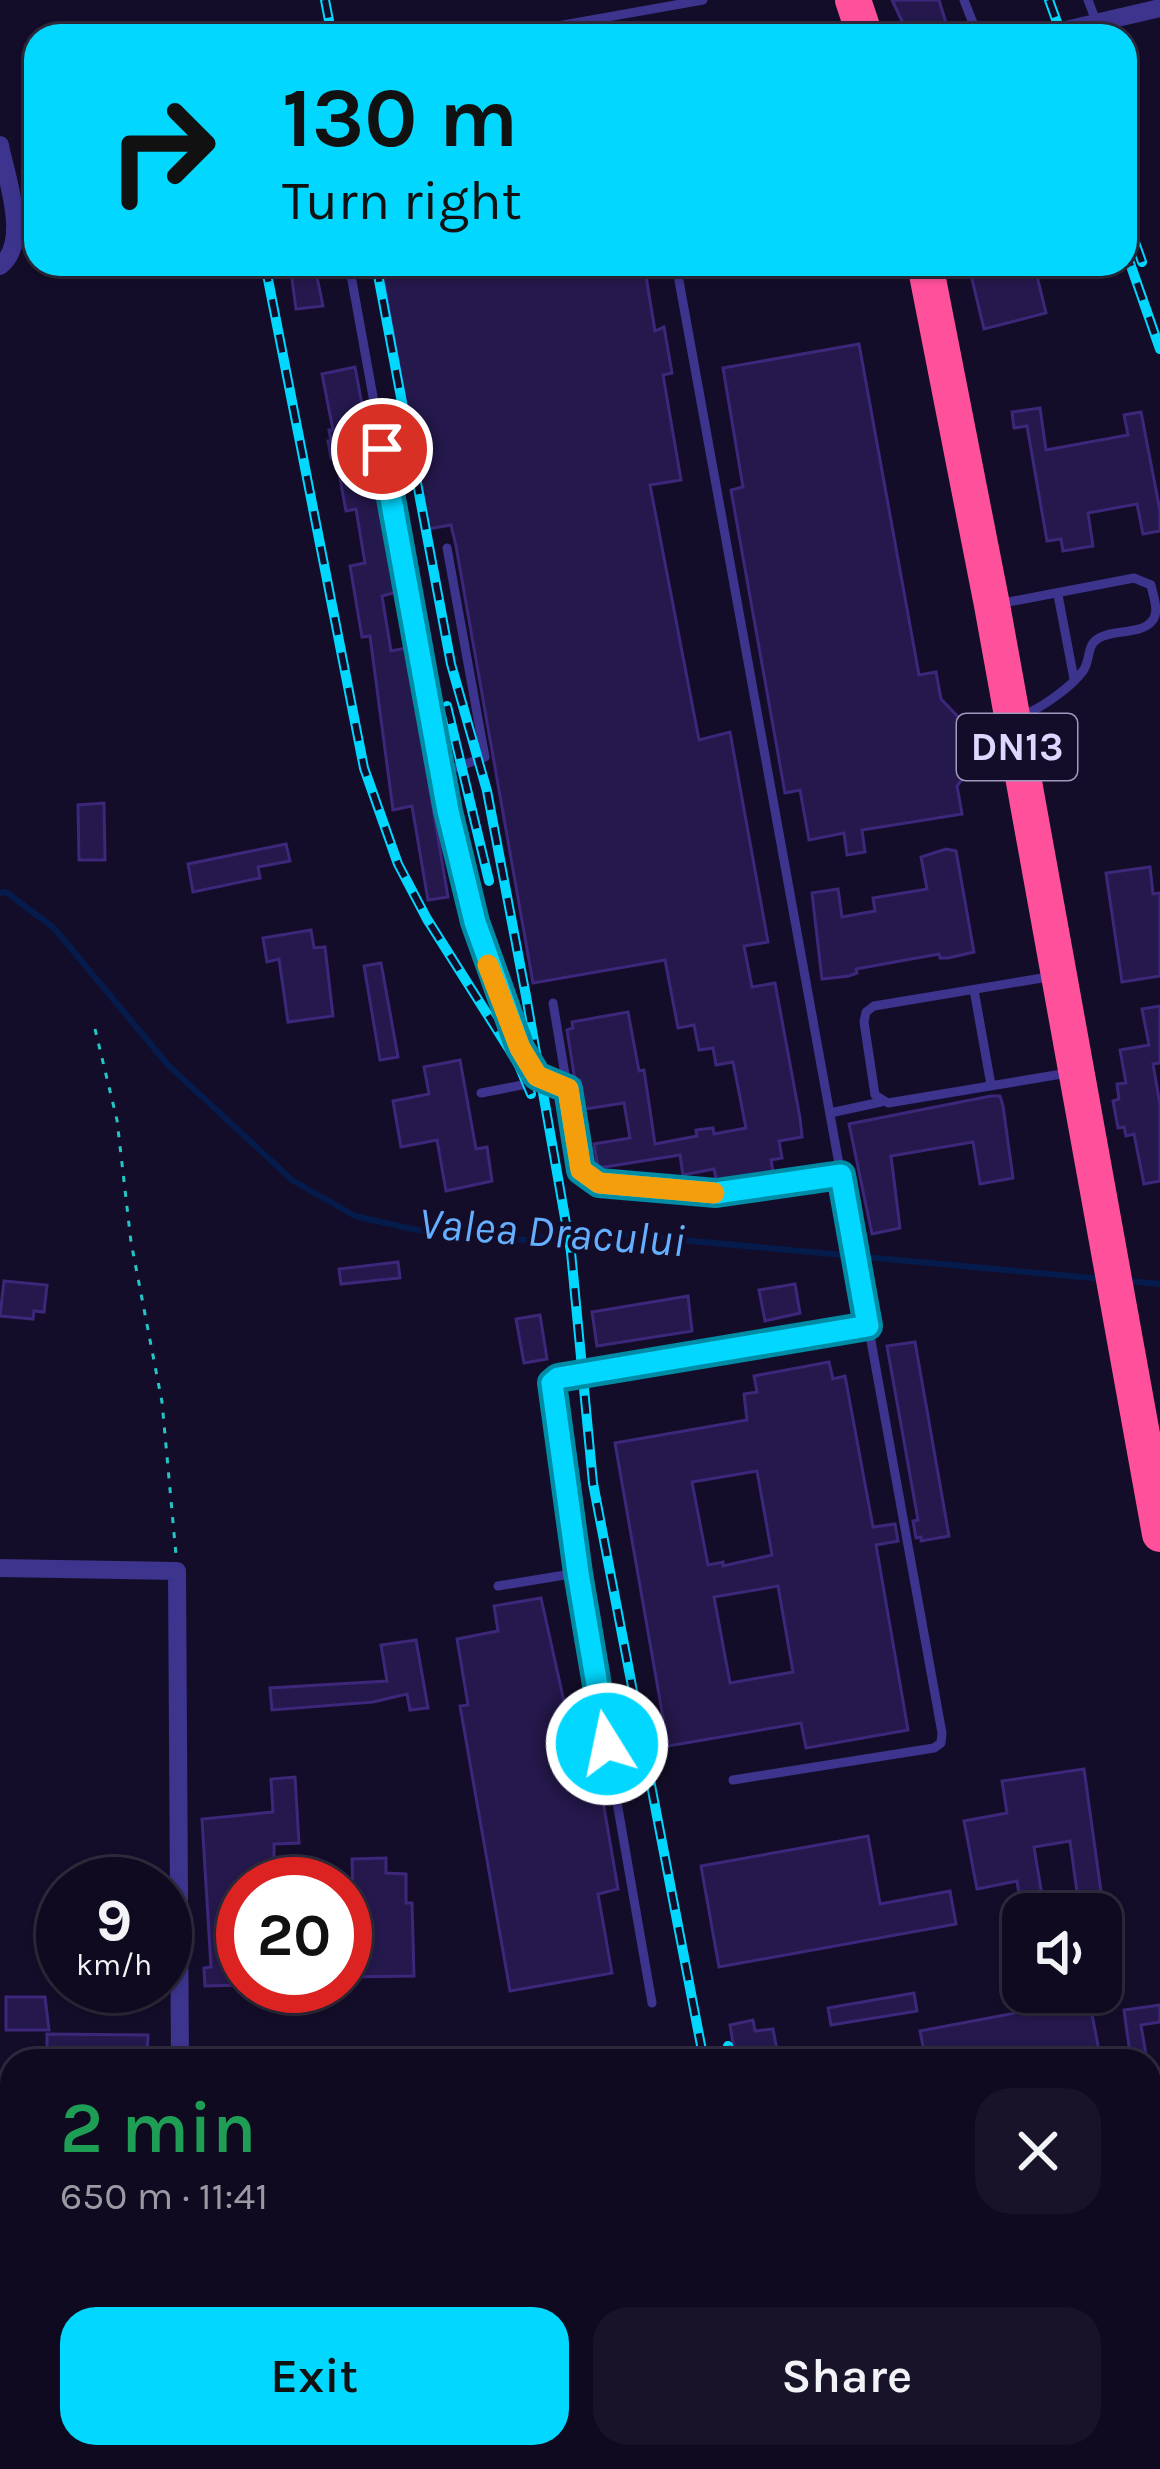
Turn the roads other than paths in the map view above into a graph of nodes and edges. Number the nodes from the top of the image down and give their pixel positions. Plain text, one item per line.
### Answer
1 (703, 0) edge
2 (1088, 0) edge
3 (1148, 6) edge
4 (1096, 21) junction
5 (568, 24) edge
6 (1085, 24) edge
7 (0, 145) edge
8 (0, 266) edge
9 (351, 276) edge
10 (678, 276) edge
11 (939, 276) edge
12 (447, 548) dead end
13 (1058, 595) junction
14 (992, 605) junction
15 (1074, 679) junction
16 (1012, 719) junction
17 (441, 773) junction
18 (1059, 975) junction
19 (974, 990) junction
20 (553, 1003) dead end
21 (1076, 1072) junction
22 (537, 1076) junction
23 (992, 1084) junction
24 (568, 1089) junction
25 (481, 1093) dead end
26 (881, 1102) junction
27 (830, 1113) junction
28 (841, 1175) junction
29 (868, 1326) junction
30 (1160, 1534) edge
31 (0, 1568) edge
32 (578, 1573) junction
33 (498, 1586) dead end
34 (733, 1780) dead end
35 (652, 2003) dead end
36 (180, 2049) edge

1 - 5 lane
2 - 4 lane
3 - 4 street
4 - 6 street
7 - 8 street
9 - 17 lane
10 - 27 lane
11 - 14 highway, DN13
12 - 17 lane
13 - 14 lane
13 - 15 lane
13 - 15 lane
14 - 16 highway, DN13
15 - 16 lane
16 - 18 highway, DN13
17 - 22 lane
18 - 19 lane
18 - 21 highway, DN13
19 - 23 lane
19 - 26 lane
20 - 24 lane
21 - 23 lane
21 - 30 highway, DN13
22 - 24 lane
22 - 25 lane
23 - 26 lane
24 - 28 lane
26 - 27 lane
27 - 28 lane
28 - 29 lane
29 - 32 lane
29 - 34 lane
31 - 36 street
32 - 33 lane
32 - 35 lane

